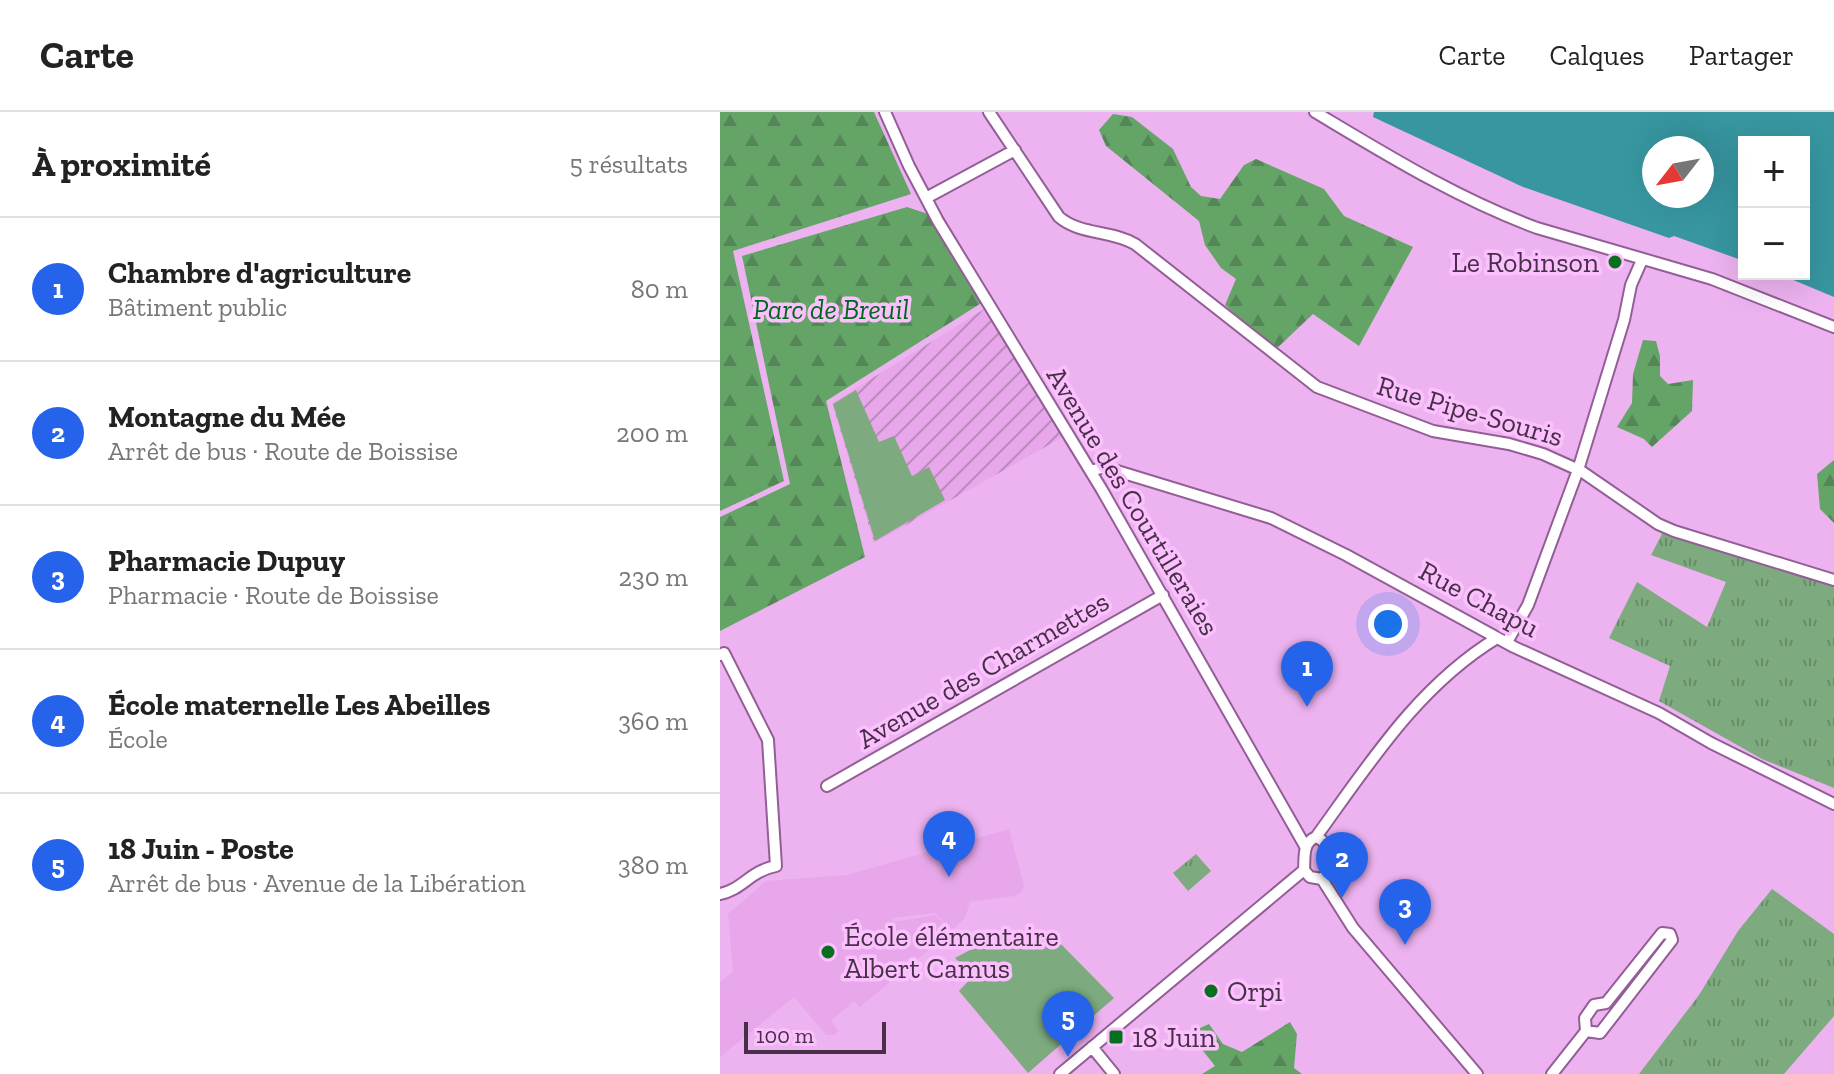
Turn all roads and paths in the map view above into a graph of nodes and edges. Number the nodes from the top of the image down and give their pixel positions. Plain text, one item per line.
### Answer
1 (885, 112) edge
2 (989, 112) edge
3 (1315, 112) edge
4 (1015, 150) junction
5 (926, 198) junction
6 (1642, 260) junction
7 (1834, 327) edge
8 (1578, 470) junction
9 (1091, 471) junction
10 (1834, 580) edge
11 (1163, 595) junction
12 (1502, 640) junction
13 (720, 655) edge
14 (827, 786) dead end
15 (1834, 804) edge
16 (1316, 837) junction
17 (1305, 846) junction
18 (1304, 870) junction
19 (1322, 879) junction
20 (720, 894) edge
21 (1586, 1031) junction
22 (1092, 1047) junction
23 (1060, 1074) edge
24 (1114, 1074) edge
25 (1477, 1074) edge
26 (1552, 1074) edge

1 - 5 street, Avenue des Courtilleraies
2 - 4 street, Rue Pipe-Souris
3 - 6 street
4 - 5 street
4 - 8 street, Rue Pipe-Souris
5 - 9 street, Avenue des Courtilleraies
6 - 7 street
6 - 8 street
8 - 10 street, Rue Pipe-Souris
8 - 12 street
9 - 11 street, Avenue des Courtilleraies
9 - 12 street, Rue Chapu
11 - 14 street, Avenue des Charmettes
11 - 17 street, Avenue des Courtilleraies
12 - 15 street, Rue Chapu
12 - 16 street
13 - 20 street
16 - 17 street
16 - 19 street
17 - 18 street
18 - 19 street
18 - 22 street
19 - 25 street
21 - 21 street
21 - 26 street
22 - 23 street
22 - 24 street

